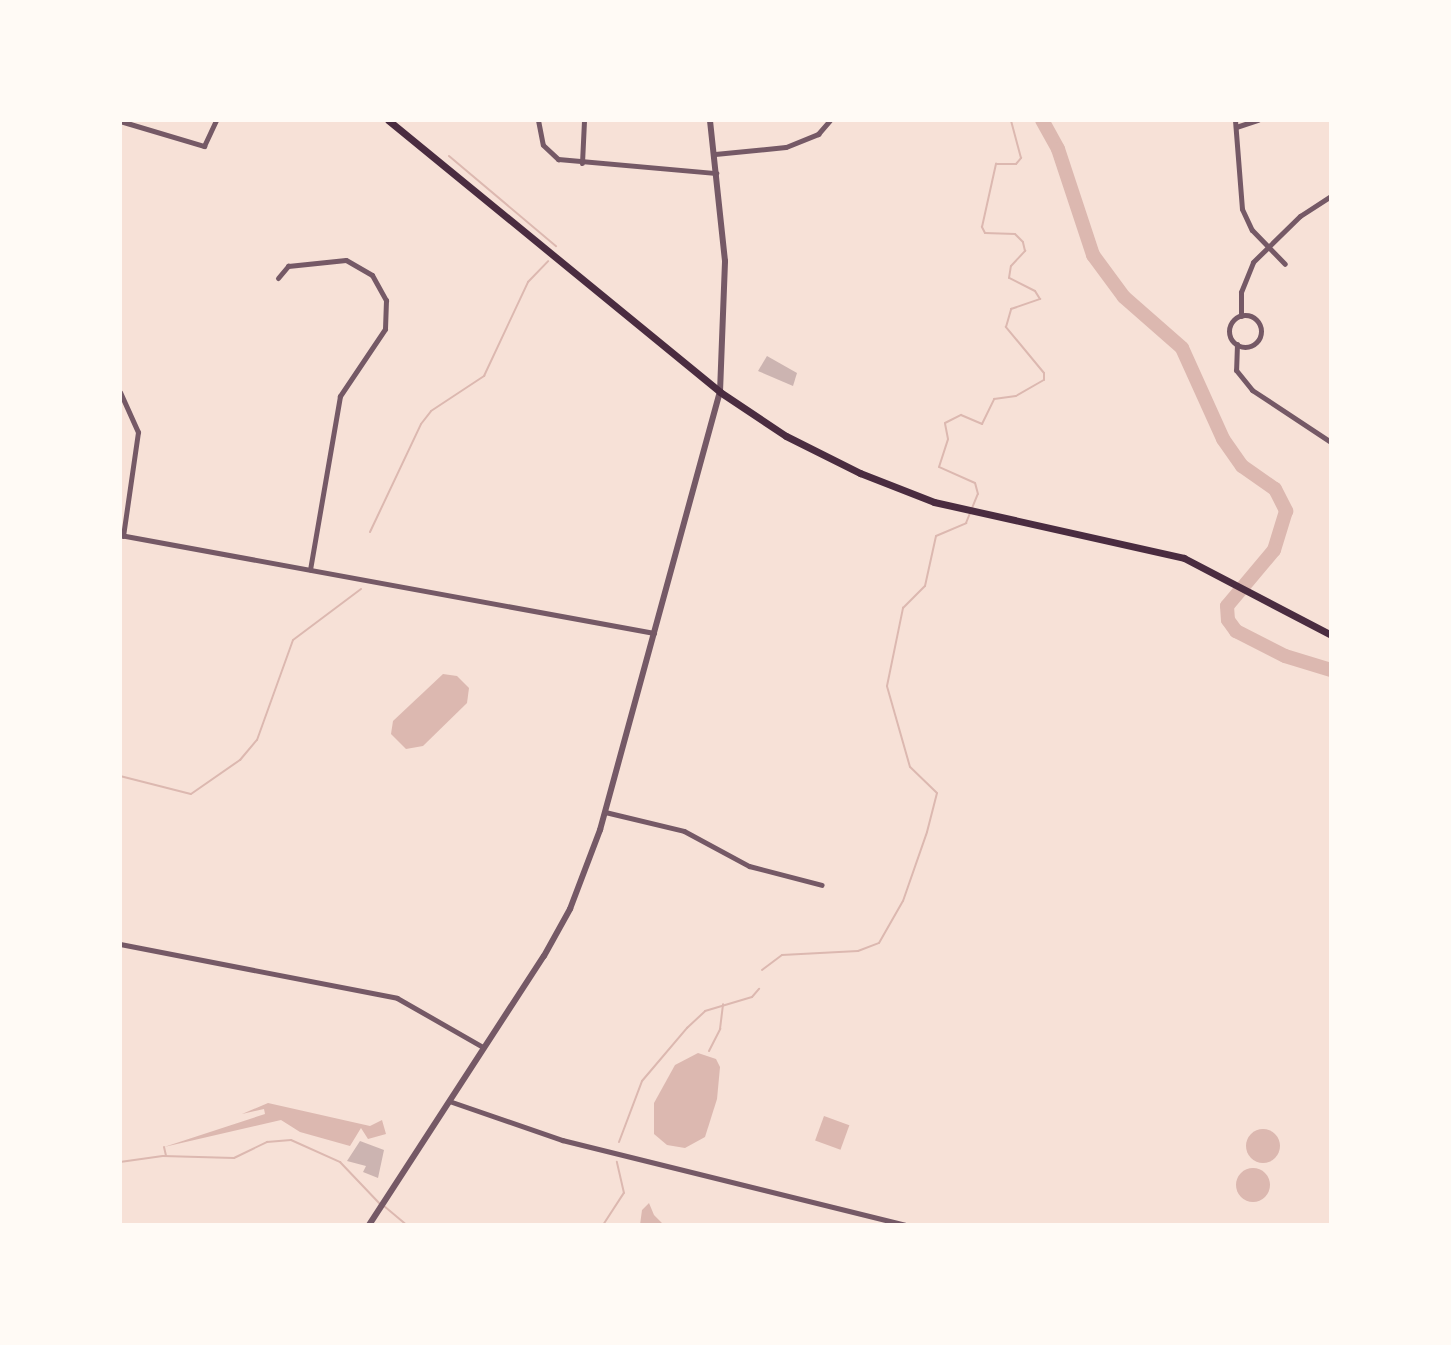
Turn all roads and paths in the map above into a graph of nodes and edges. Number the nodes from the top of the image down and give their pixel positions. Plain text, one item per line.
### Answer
1 (216, 120) edge
2 (388, 120) edge
3 (538, 120) edge
4 (584, 120) edge
5 (710, 120) edge
6 (830, 120) edge
7 (1258, 120) edge
8 (120, 121) edge
9 (1236, 123) edge
10 (715, 154) junction
11 (582, 163) junction
12 (716, 173) junction
13 (1331, 196) edge
14 (1267, 248) junction
15 (1285, 264) dead end
16 (278, 278) dead end
17 (1241, 316) junction
18 (1237, 344) junction
19 (120, 392) edge
20 (720, 392) junction
21 (1331, 442) edge
22 (121, 536) edge
23 (310, 569) junction
24 (654, 633) junction
25 (1331, 635) edge
26 (605, 812) junction
27 (822, 885) dead end
28 (120, 944) edge
29 (483, 1047) junction
30 (449, 1101) junction
31 (369, 1225) edge
32 (905, 1225) edge

1 - 8 street
2 - 20 main road
3 - 11 street
4 - 11 street
5 - 10 street
6 - 10 street
7 - 9 street
9 - 14 street
10 - 12 street
11 - 12 street
12 - 20 street
13 - 14 street
14 - 15 street
14 - 17 street
16 - 23 street
17 - 18 street
17 - 18 street
18 - 21 street
19 - 22 street
20 - 24 street
20 - 25 main road
22 - 23 street
23 - 24 street
24 - 26 street
26 - 27 street
26 - 29 street
28 - 29 street
29 - 30 street
30 - 31 street
30 - 32 street

